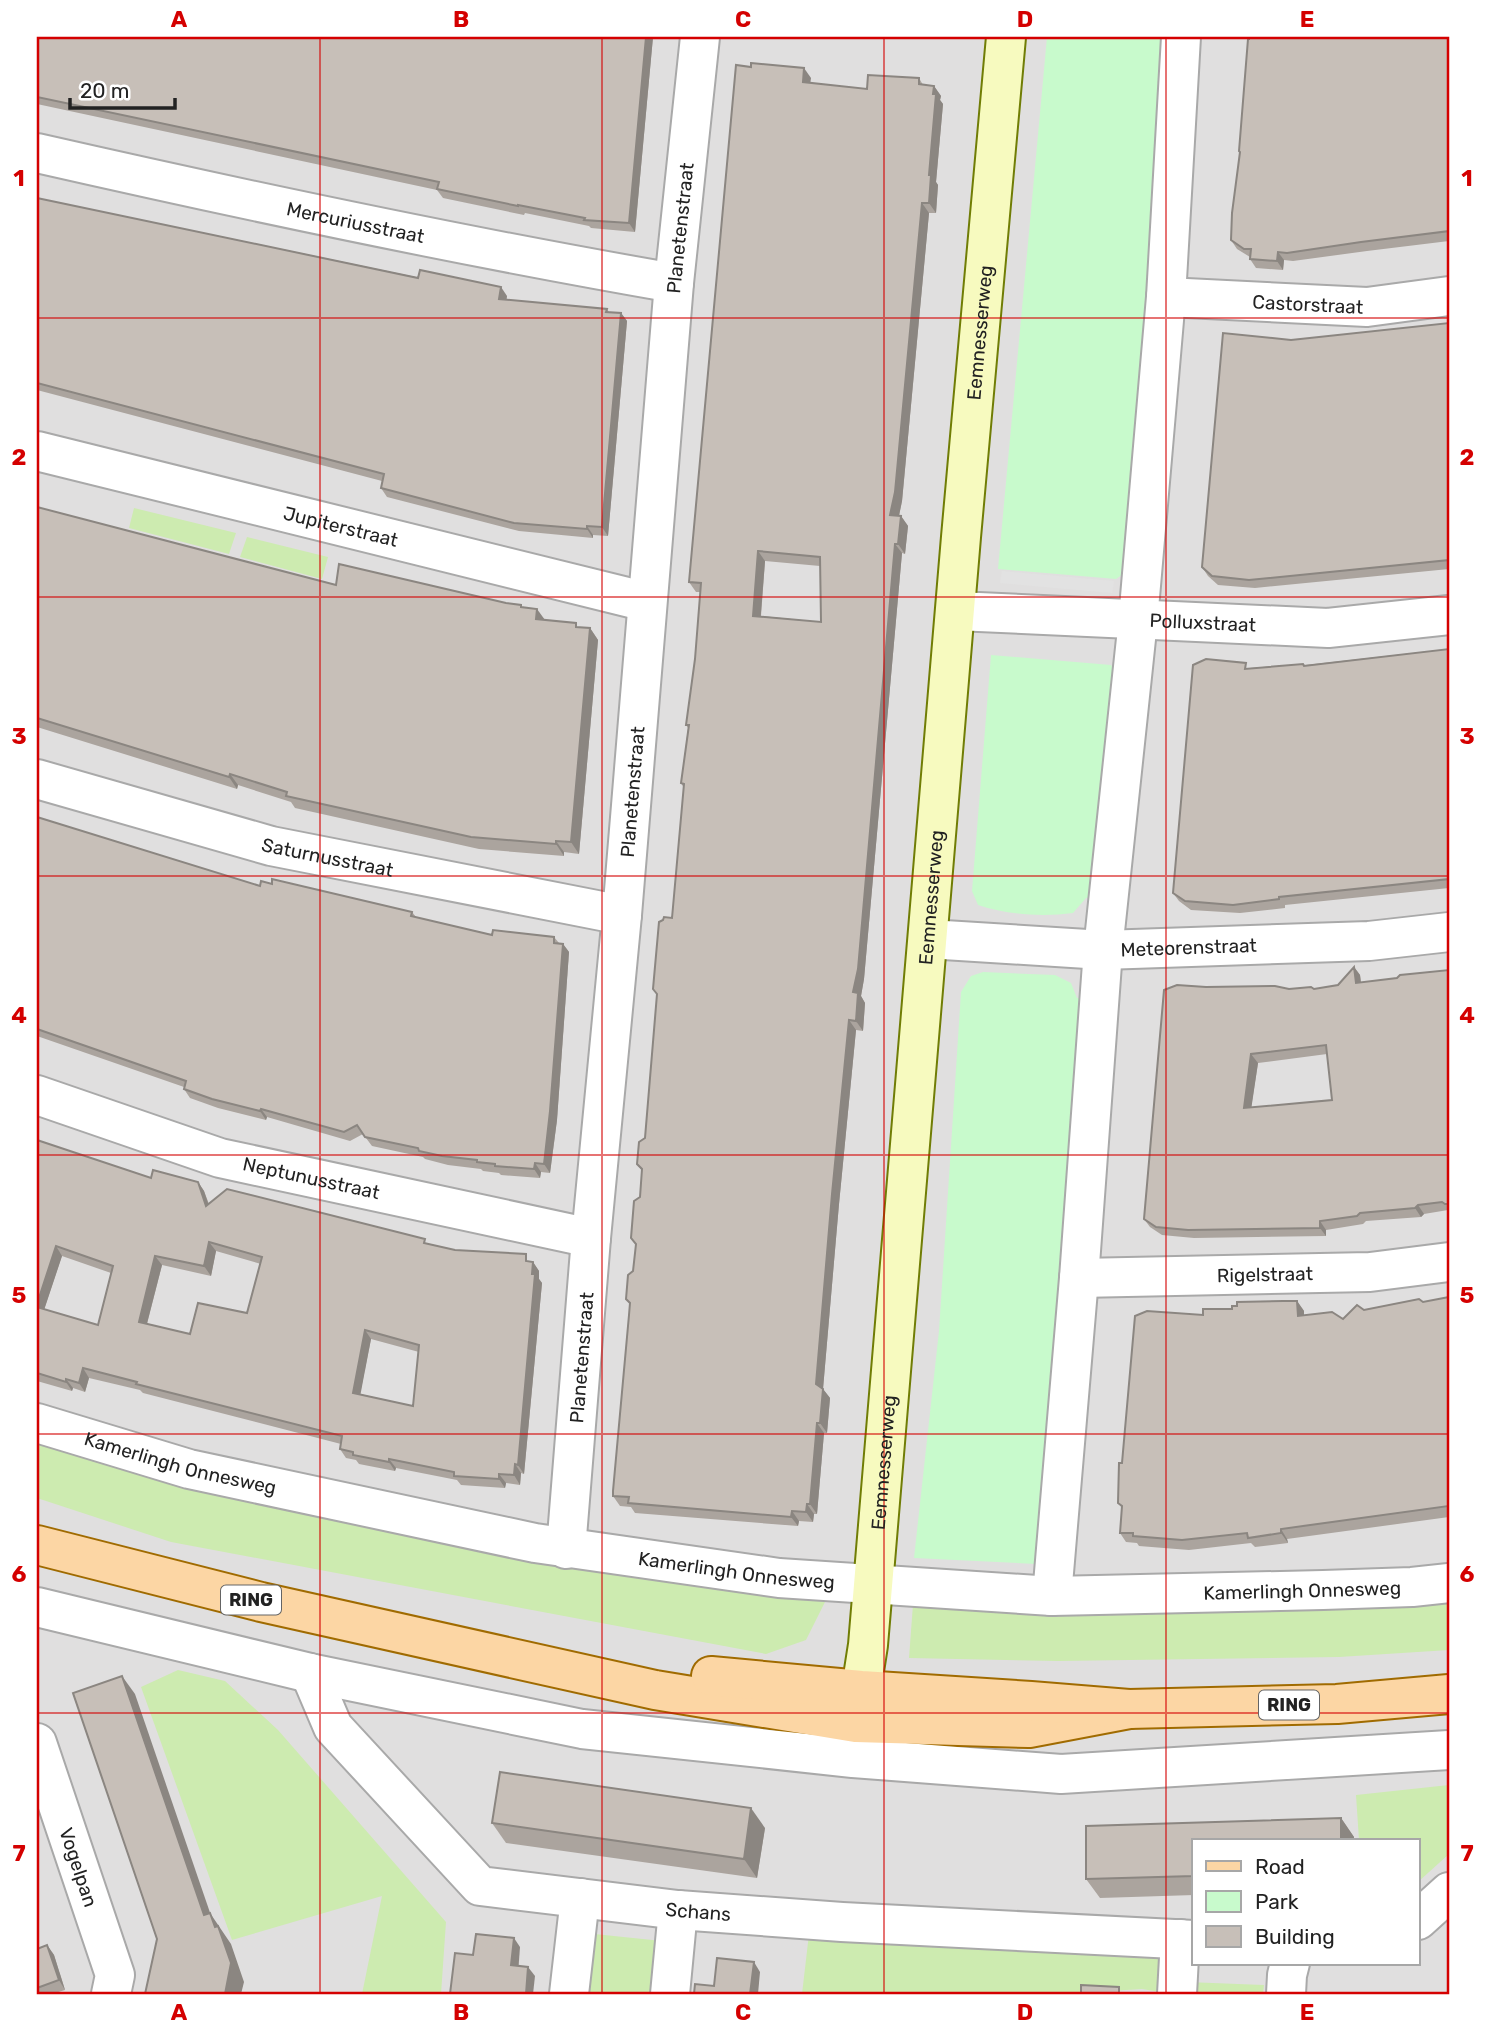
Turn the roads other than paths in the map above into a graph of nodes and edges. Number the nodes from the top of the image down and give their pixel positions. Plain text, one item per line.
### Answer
1 (700, 37) edge
2 (1006, 37) edge
3 (1181, 37) edge
4 (37, 153) edge
5 (674, 283) junction
6 (1449, 296) edge
7 (1166, 297) junction
8 (37, 451) edge
9 (647, 602) junction
10 (956, 611) junction
11 (1449, 615) edge
12 (1138, 620) junction
13 (37, 779) edge
14 (622, 915) junction
15 (1449, 932) edge
16 (929, 939) junction
17 (1102, 950) junction
18 (37, 1095) edge
19 (591, 1237) junction
20 (1449, 1262) edge
21 (1079, 1278) junction
22 (37, 1423) edge
23 (37, 1545) edge
24 (566, 1549) junction
25 (1449, 1583) edge
26 (872, 1585) junction
27 (1052, 1596) junction
28 (37, 1608) edge
29 (310, 1673) junction
30 (1449, 1694) edge
31 (857, 1724) junction
32 (37, 1743) edge
33 (1449, 1750) edge
34 (1449, 1892) edge
35 (580, 1898) junction
36 (678, 1910) junction
37 (1420, 1918) edge
38 (1187, 1939) edge
39 (1290, 1965) edge
40 (111, 1994) edge
41 (569, 1994) edge
42 (670, 1994) edge
43 (1177, 1994) edge
44 (1286, 1994) edge

1 - 5 street, Planetenstraat
2 - 10 street, Eemnesserweg
3 - 7 street
4 - 5 street, Mercuriusstraat
5 - 9 street, Planetenstraat
6 - 7 street, Castorstraat
7 - 12 street
8 - 9 street, Jupiterstraat
9 - 14 street, Planetenstraat
10 - 12 street, Polluxstraat
10 - 16 street, Eemnesserweg
11 - 12 street, Polluxstraat
12 - 17 street
13 - 14 street, Saturnusstraat
14 - 19 street, Planetenstraat
15 - 17 street, Meteorenstraat
16 - 17 street, Meteorenstraat
16 - 26 street, Eemnesserweg
17 - 21 street
18 - 19 street, Neptunusstraat
19 - 24 street, Planetenstraat
20 - 21 street, Rigelstraat
21 - 27 street
22 - 24 street, Kamerlingh Onnesweg
23 - 31 main road, RING
24 - 26 street, Kamerlingh Onnesweg
25 - 27 street, Kamerlingh Onnesweg
26 - 27 street, Kamerlingh Onnesweg
26 - 31 street, Eemnesserweg
28 - 29 street
29 - 31 street
29 - 35 street, Schans
30 - 31 main road, RING
31 - 33 street
32 - 40 street, Vogelpan
34 - 37 street
35 - 36 street, Schans
35 - 41 street
36 - 38 street, Schans
36 - 42 street
38 - 43 street
39 - 44 street

